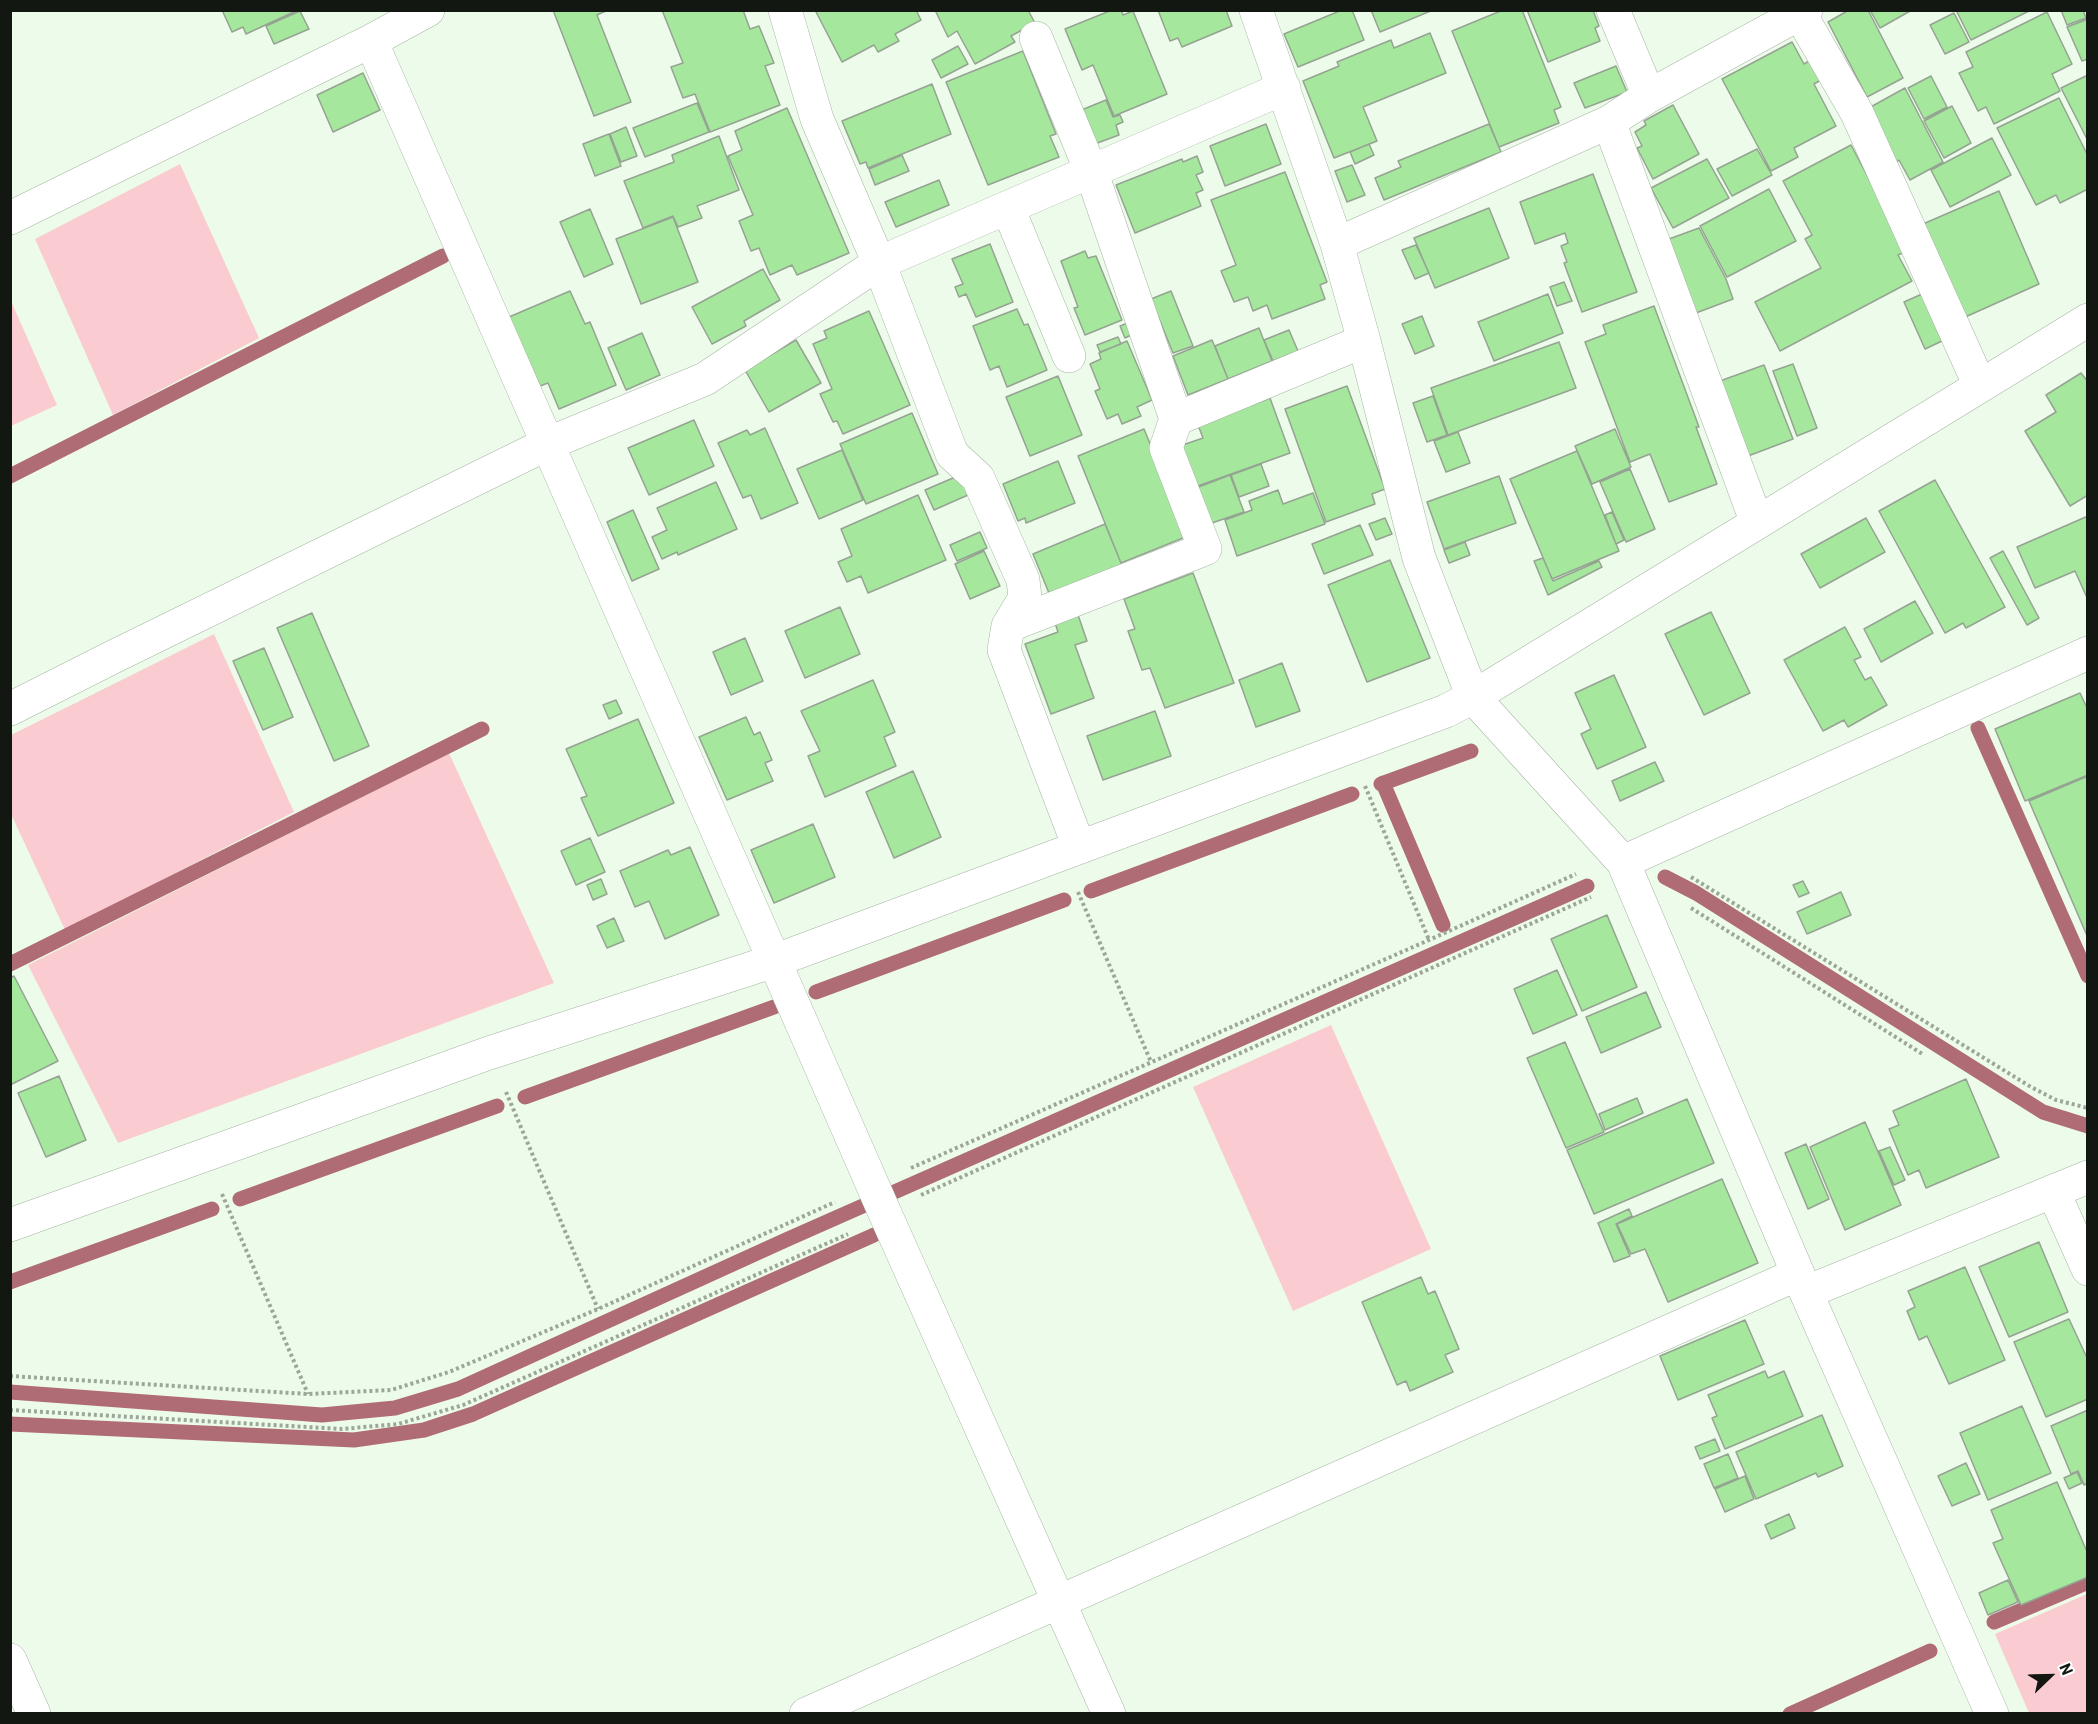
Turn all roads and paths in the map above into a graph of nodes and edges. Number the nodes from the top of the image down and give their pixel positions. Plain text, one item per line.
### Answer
1 (785, 10) edge
2 (1256, 10) edge
3 (1613, 10) edge
4 (426, 11) edge
5 (1803, 12) edge
6 (1036, 38) dead end
7 (371, 41) junction
8 (1284, 88) junction
9 (1649, 96) junction
10 (1609, 122) junction
11 (1091, 171) junction
12 (1008, 208) junction
13 (10, 218) edge
14 (1337, 244) junction
15 (879, 263) junction
16 (2088, 320) edge
17 (1364, 341) junction
18 (1069, 356) dead end
19 (1980, 386) junction
20 (1176, 419) junction
21 (547, 444) junction
22 (1757, 523) junction
23 (1008, 626) junction
24 (2088, 654) edge
25 (1473, 697) junction
26 (10, 709) edge
27 (1349, 746) junction
28 (1070, 850) junction
29 (1631, 858) junction
30 (1637, 895) junction
31 (1429, 940) dead end
32 (774, 960) junction
33 (489, 1053) junction
34 (1924, 1055) dead end
35 (1151, 1062) dead end
36 (2088, 1107) edge
37 (205, 1155) junction
38 (2088, 1177) edge
39 (2053, 1191) junction
40 (882, 1207) junction
41 (10, 1225) edge
42 (2088, 1269) edge
43 (1803, 1283) junction
44 (598, 1309) dead end
45 (308, 1394) dead end
46 (10, 1410) edge
47 (1058, 1602) junction
48 (10, 1660) edge
49 (34, 1713) edge
50 (806, 1713) edge
51 (1109, 1713) edge
52 (1992, 1713) edge

1 - 15 street
2 - 8 street
3 - 9 street
4 - 7 street
5 - 9 street
5 - 19 street
6 - 11 street
7 - 13 street
7 - 21 street
8 - 11 street
8 - 14 street
9 - 10 street
10 - 14 street
10 - 22 street
11 - 12 street
11 - 20 street
12 - 15 street
12 - 18 street
14 - 17 street
15 - 21 street
15 - 23 street
16 - 19 street
17 - 20 street
17 - 25 street
19 - 22 street
20 - 23 street
21 - 26 street
21 - 32 street
22 - 25 street
23 - 28 street
24 - 29 street
25 - 27 street
25 - 29 street
27 - 28 street
27 - 31 path
28 - 32 street
28 - 35 path
29 - 30 street
29 - 36 path
30 - 34 path
30 - 40 path
30 - 43 street
32 - 33 street
32 - 40 street
33 - 37 street
33 - 44 path
37 - 41 street
37 - 45 path
38 - 39 street
39 - 42 street
39 - 43 street
40 - 46 path
40 - 47 street
43 - 47 street
43 - 52 street
47 - 50 street
47 - 51 street
48 - 49 street

